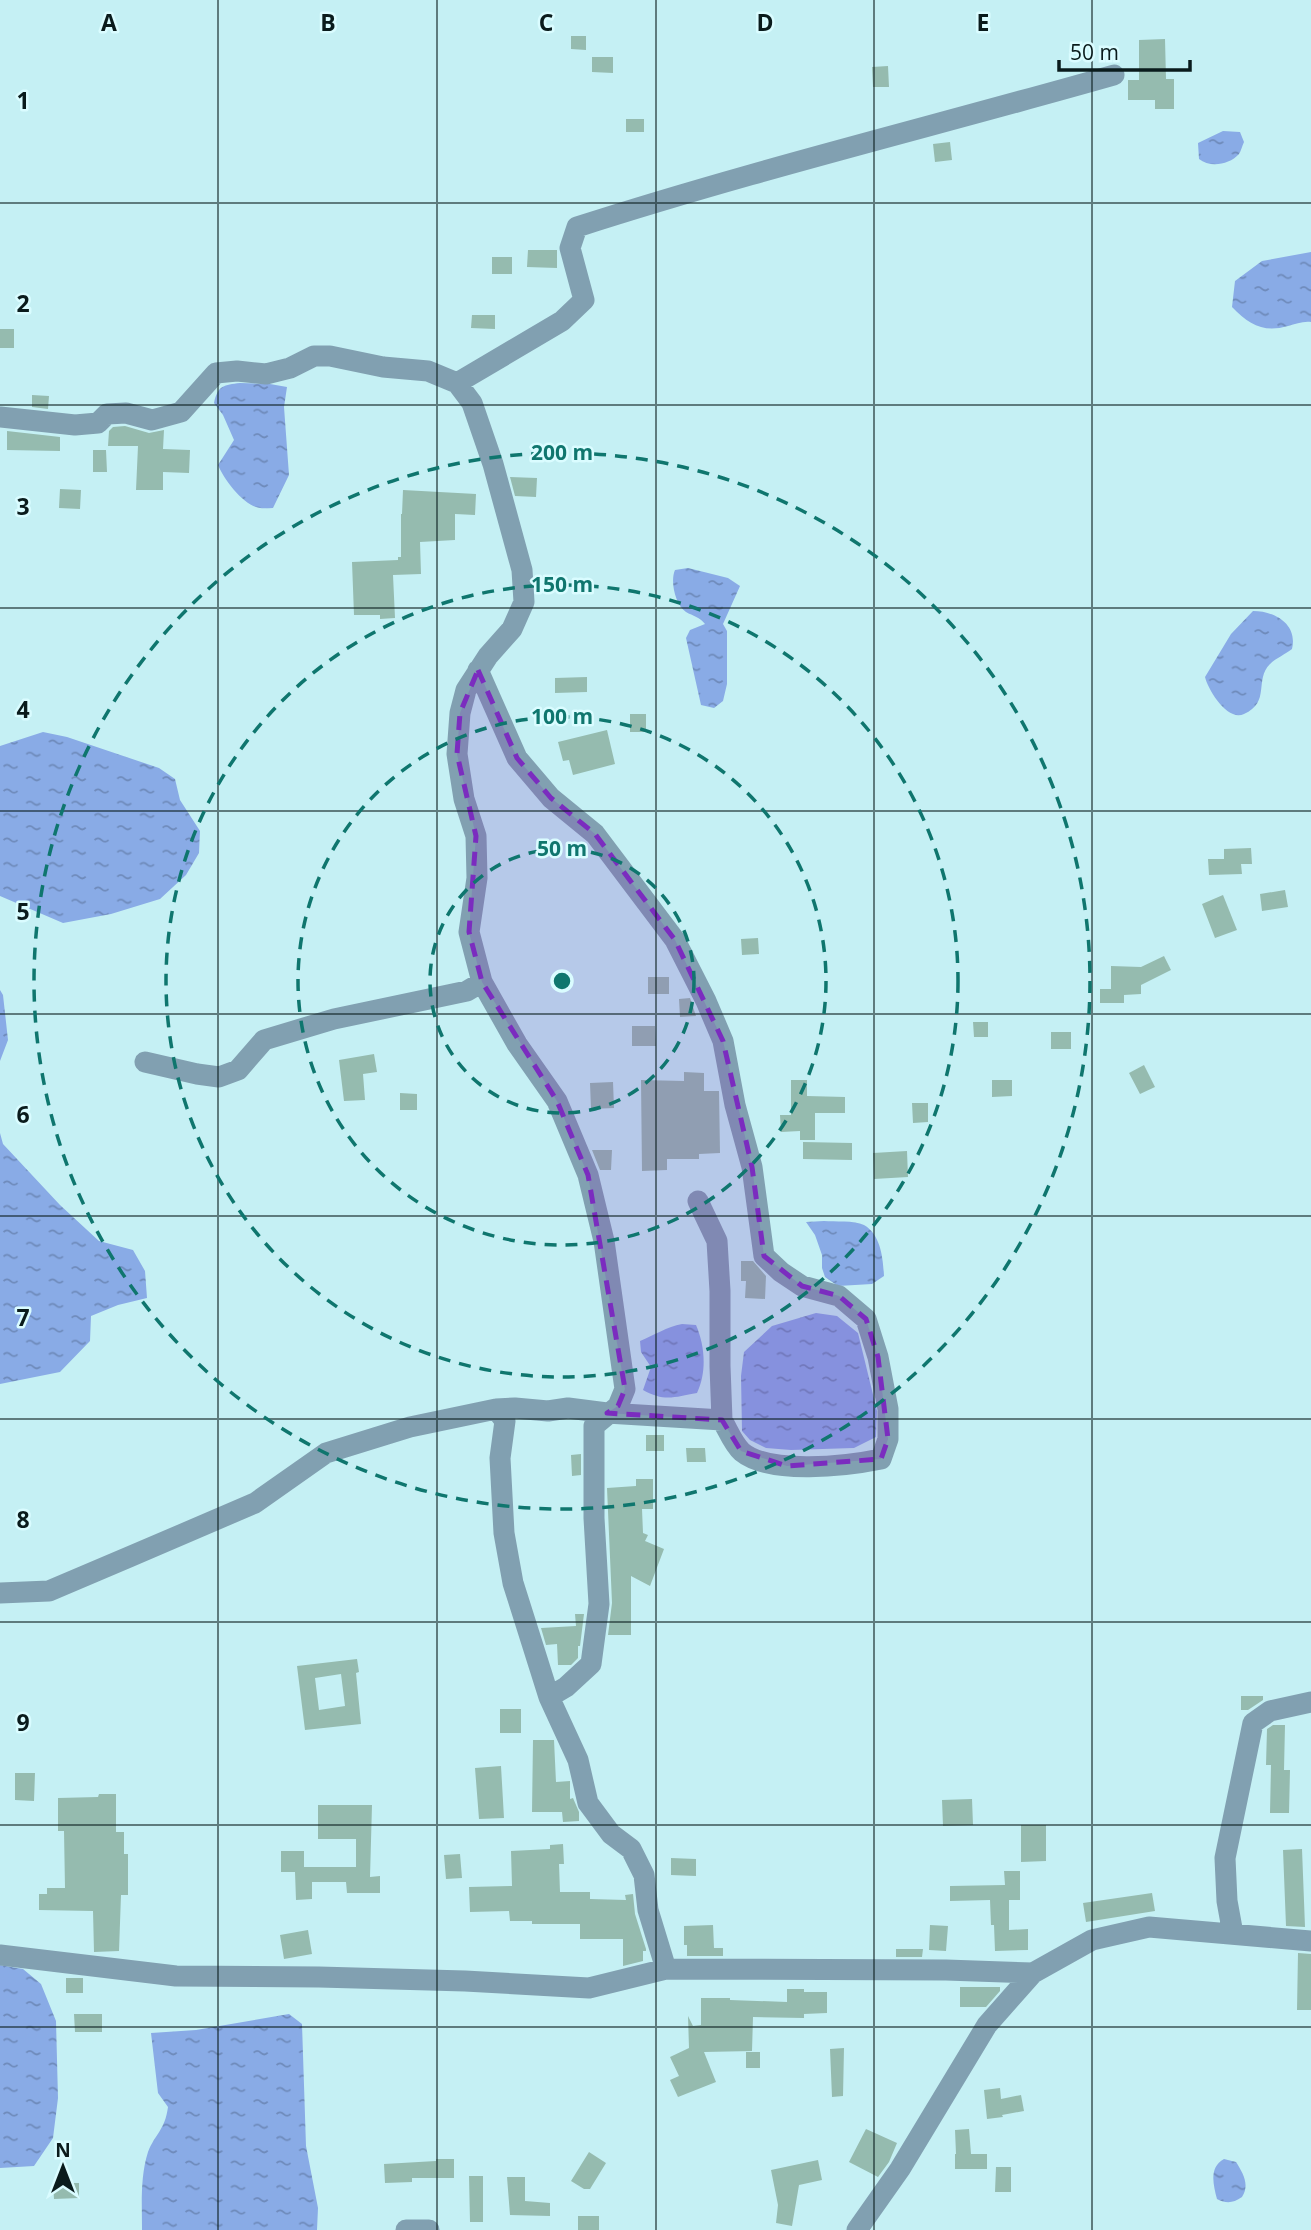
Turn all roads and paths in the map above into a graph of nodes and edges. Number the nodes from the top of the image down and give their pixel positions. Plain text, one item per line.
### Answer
1 (1114, 75) dead end
2 (457, 383) junction
3 (0, 417) edge
4 (478, 670) junction
5 (482, 982) junction
6 (145, 1062) dead end
7 (698, 1201) dead end
8 (496, 1409) junction
9 (607, 1413) junction
10 (722, 1420) junction
11 (0, 1593) edge
12 (549, 1697) junction
13 (1311, 1702) edge
14 (1233, 1934) junction
15 (1311, 1941) edge
16 (0, 1955) edge
17 (667, 1969) junction
18 (1033, 1973) junction
19 (406, 2230) edge
20 (429, 2230) edge
21 (857, 2230) edge

1 - 2 street
2 - 3 street
2 - 4 street
4 - 5 street
4 - 10 street
5 - 6 street
5 - 9 street
7 - 10 street
8 - 9 street
8 - 11 street
8 - 12 street
9 - 10 street
9 - 12 street
12 - 17 street
13 - 14 street
14 - 15 street
14 - 18 street
16 - 17 street
17 - 18 street
18 - 21 street
19 - 20 street

